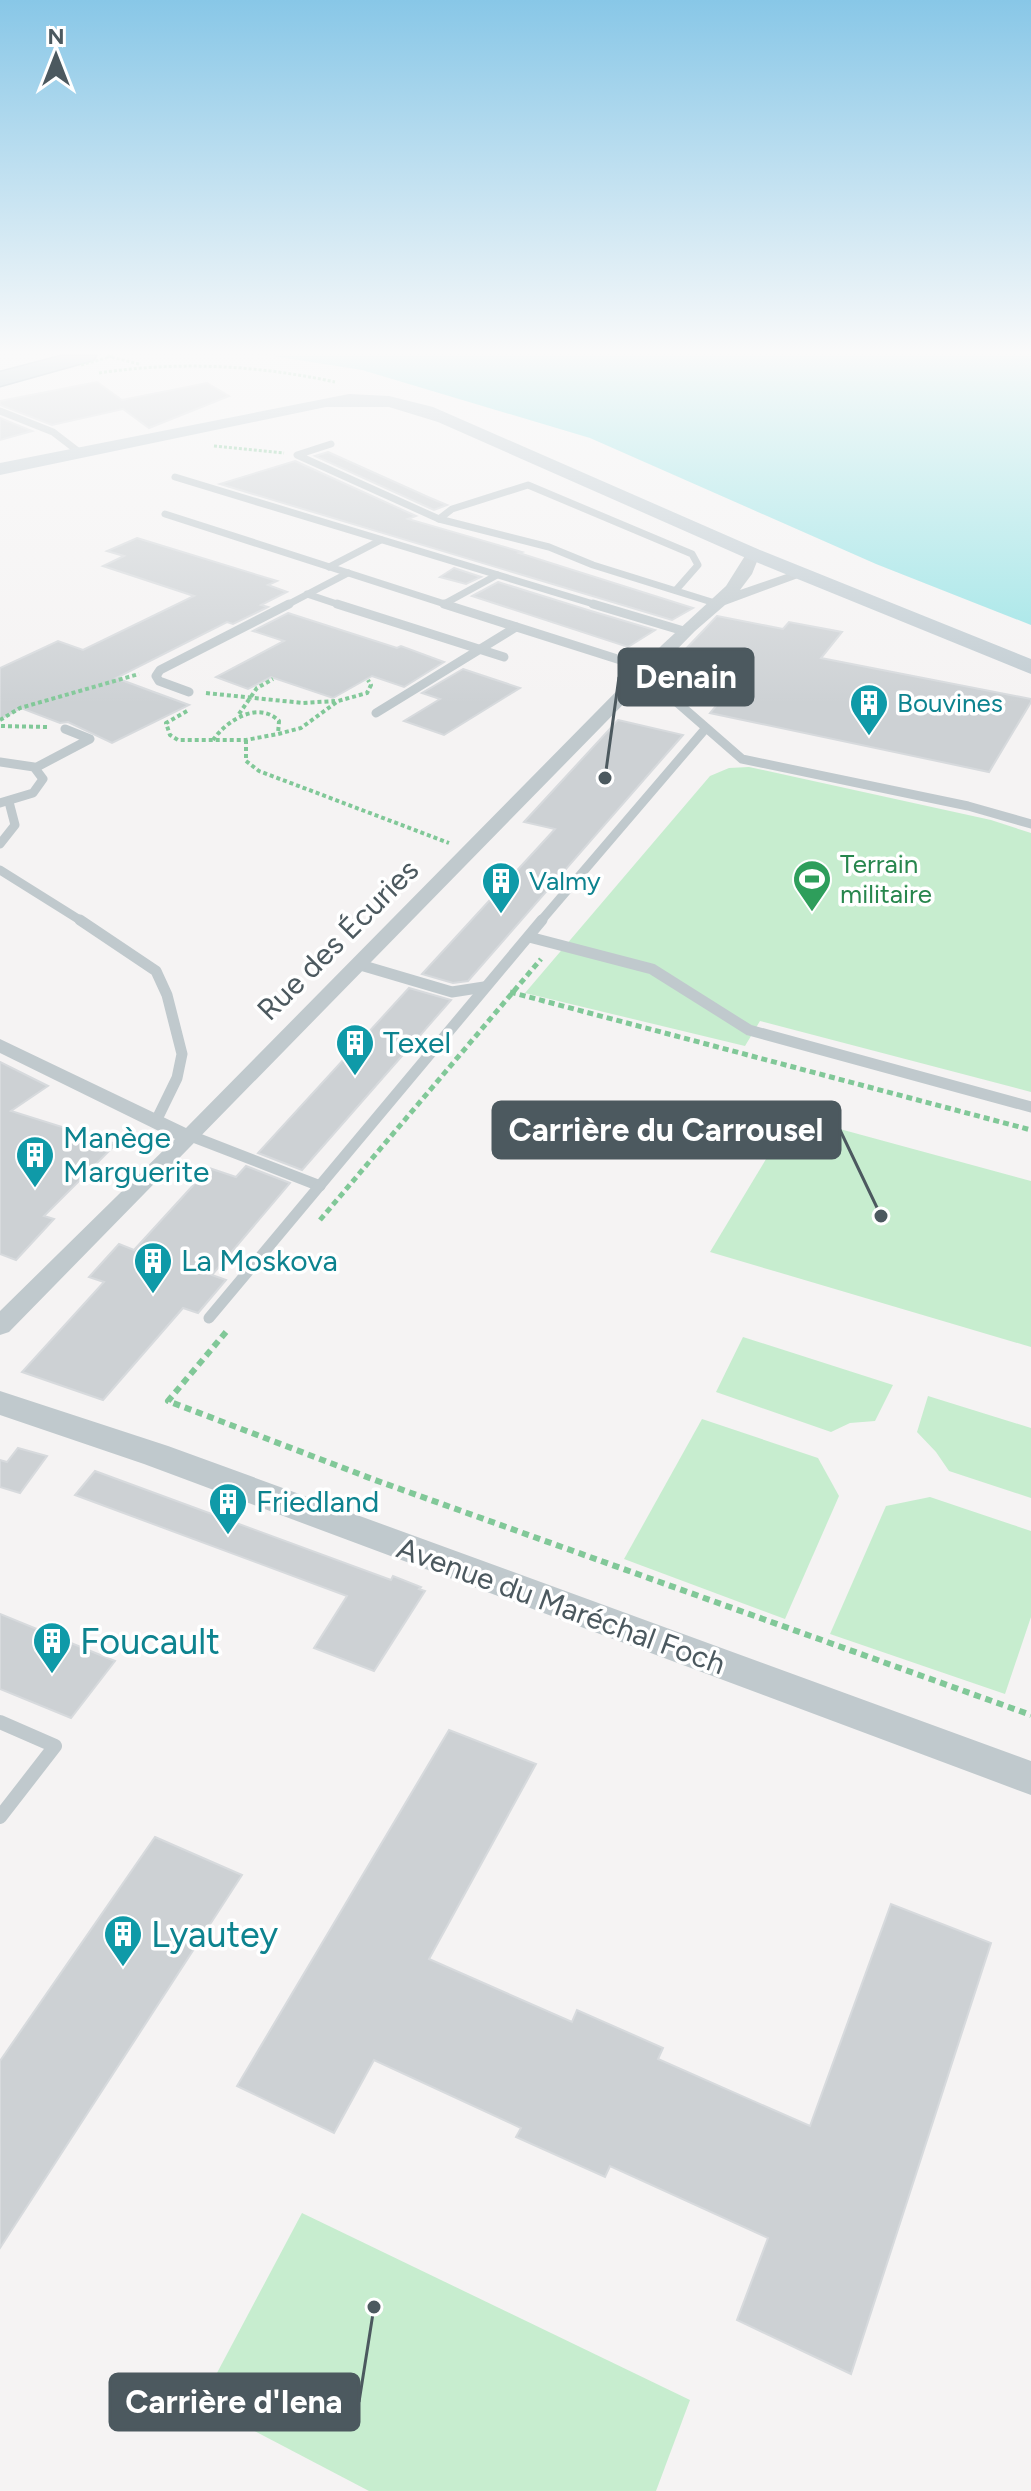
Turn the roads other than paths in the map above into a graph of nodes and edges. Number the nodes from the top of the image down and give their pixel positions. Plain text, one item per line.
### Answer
1 (32, 472) edge
2 (335, 472) edge
3 (565, 472) edge
4 (175, 477) dead end
5 (0, 479) edge
6 (165, 514) dead end
7 (439, 519) junction
8 (381, 540) junction
9 (753, 554) junction
10 (329, 567) junction
11 (348, 573) junction
12 (801, 574) junction
13 (497, 575) junction
14 (676, 590) junction
15 (307, 594) junction
16 (721, 602) junction
17 (444, 604) junction
18 (516, 627) junction
19 (687, 632) junction
20 (480, 649) junction
21 (504, 657) dead end
22 (1031, 667) edge
23 (645, 672) junction
24 (189, 692) road end
25 (376, 713) dead end
26 (706, 728) junction
27 (65, 729) road end
28 (0, 762) edge
29 (35, 768) junction
30 (4, 803) edge
31 (1031, 824) edge
32 (0, 844) edge
33 (0, 870) edge
34 (529, 937) junction
35 (357, 964) junction
36 (484, 987) junction
37 (0, 1045) edge
38 (1031, 1107) edge
39 (156, 1121) junction
40 (191, 1136) junction
41 (320, 1186) junction
42 (209, 1318) dead end
43 (0, 1326) edge
44 (0, 1403) edge
45 (0, 1722) edge
46 (1031, 1778) edge
47 (0, 1817) edge

1 - 5 main road
2 - 7 lane
3 - 9 main road
4 - 8 lane
6 - 10 lane
7 - 14 lane
7 - 14 lane
8 - 10 lane
8 - 13 lane
9 - 12 main road
9 - 16 street, Rue des Écuries
10 - 11 lane
11 - 15 lane
11 - 17 lane
12 - 16 street, Rue des Écuries
12 - 22 main road
13 - 17 lane
13 - 19 lane
14 - 16 lane
15 - 20 lane
15 - 24 lane
16 - 19 street, Rue des Écuries
17 - 18 lane
18 - 20 lane
18 - 23 lane
19 - 23 street, Rue des Écuries
20 - 21 lane
20 - 25 lane
23 - 26 lane
23 - 35 street, Rue des Écuries
26 - 31 lane
26 - 34 lane
27 - 29 lane
28 - 29 lane
29 - 30 lane
30 - 32 lane
33 - 39 lane
34 - 36 lane
34 - 38 lane
35 - 36 lane
35 - 40 street, Rue des Écuries
36 - 41 lane
37 - 39 street
39 - 40 street
40 - 41 lane
40 - 43 street, Rue des Écuries
41 - 42 lane
44 - 46 street, Avenue du Maréchal Foch
45 - 47 lane

